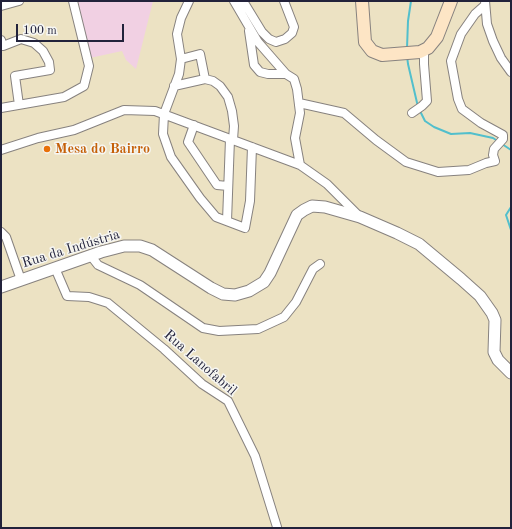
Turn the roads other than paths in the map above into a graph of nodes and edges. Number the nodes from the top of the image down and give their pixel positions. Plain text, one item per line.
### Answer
1 (19, 1) edge
2 (73, 1) edge
3 (189, 1) edge
4 (234, 1) edge
5 (243, 1) edge
6 (284, 1) edge
7 (362, 1) edge
8 (451, 1) edge
9 (485, 3) edge
10 (1, 6) edge
11 (248, 27) junction
12 (1, 40) edge
13 (422, 51) junction
14 (181, 58) junction
15 (511, 72) edge
16 (286, 74) junction
17 (205, 80) junction
18 (174, 86) junction
19 (299, 103) junction
20 (19, 105) junction
21 (1, 108) edge
22 (412, 112) dead end
23 (164, 114) junction
24 (194, 125) junction
25 (231, 139) junction
26 (252, 147) junction
27 (1, 150) edge
28 (300, 165) junction
29 (228, 186) junction
30 (360, 217) junction
31 (226, 221) junction
32 (1, 232) edge
33 (92, 256) junction
34 (320, 264) dead end
35 (56, 268) junction
36 (21, 280) junction
37 (1, 287) edge
38 (511, 373) edge
39 (277, 527) dead end

1 - 10 street
2 - 20 street
3 - 14 street
4 - 11 street
5 - 6 street
7 - 13 main road
8 - 13 main road
9 - 15 street
9 - 19 street
11 - 16 street
11 - 16 street
12 - 20 street
13 - 22 street
14 - 17 street
14 - 18 street
16 - 19 street
17 - 18 street
17 - 25 street
18 - 23 street
19 - 28 street
20 - 21 street
23 - 24 street
23 - 27 street
23 - 31 street
24 - 25 street
24 - 29 street
25 - 26 street
25 - 29 street
26 - 28 street
26 - 31 street
28 - 30 street
29 - 31 street
30 - 33 street, Rua da Indústria
30 - 38 street, Rua da Indústria
32 - 36 street
33 - 34 street
33 - 35 street, Rua da Indústria
35 - 36 street, Rua da Indústria
35 - 39 street, Rua Lanofabril
36 - 37 street, Rua da Indústria

